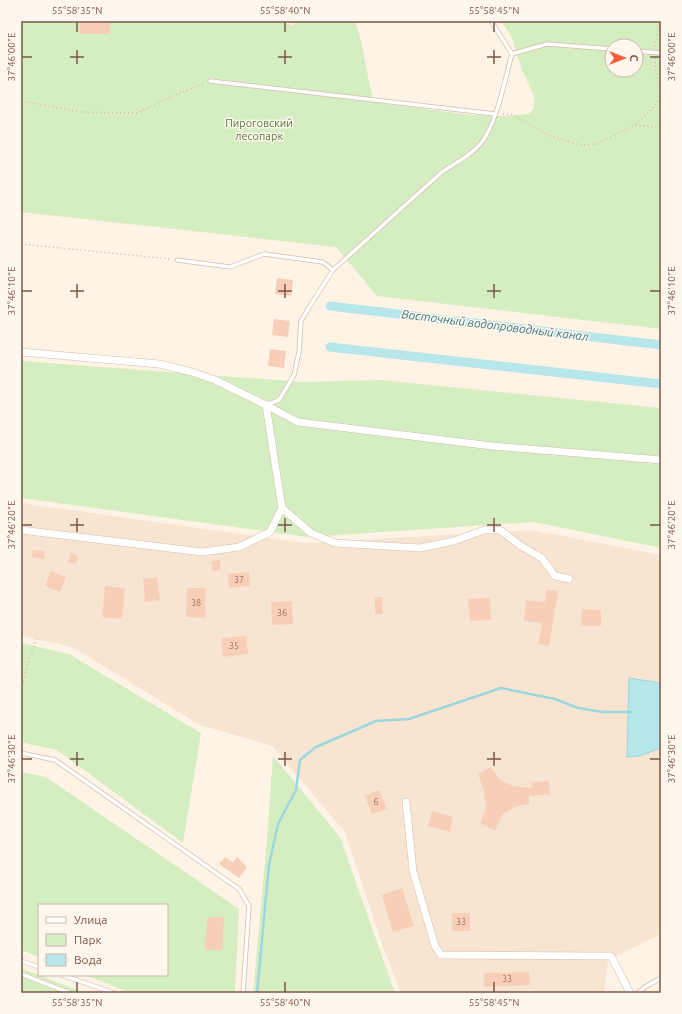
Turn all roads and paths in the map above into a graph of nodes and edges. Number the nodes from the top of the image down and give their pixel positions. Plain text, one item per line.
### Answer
1 (491, 21) edge
2 (659, 21) edge
3 (604, 48) edge
4 (644, 51) edge
5 (654, 52) junction
6 (661, 53) edge
7 (512, 54) junction
8 (210, 81) joint
9 (661, 86) edge
10 (661, 94) edge
11 (21, 101) edge
12 (495, 114) junction
13 (635, 125) junction
14 (661, 128) edge
15 (21, 244) edge
16 (177, 260) joint
17 (333, 270) junction
18 (21, 352) edge
19 (266, 405) junction
20 (661, 460) edge
21 (282, 508) junction
22 (21, 530) edge
23 (569, 579) dead end
24 (37, 639) dead end
25 (21, 689) edge
26 (21, 753) edge
27 (406, 802) dead end
28 (21, 961) edge
29 (38, 967) edge
30 (21, 974) edge
31 (65, 976) edge
32 (661, 978) edge
33 (70, 993) edge
34 (114, 993) edge
35 (243, 993) edge
36 (630, 993) edge
37 (638, 993) edge

1 - 7 lane
2 - 5 path
3 - 7 lane
4 - 5 lane
5 - 6 lane
5 - 9 path
7 - 12 lane
8 - 11 path
8 - 12 lane
10 - 13 path
12 - 13 path
12 - 17 lane
13 - 14 path
15 - 16 path
16 - 17 lane
17 - 19 lane
18 - 19 street
19 - 20 street
19 - 21 street
21 - 22 street
21 - 23 street
24 - 25 path
26 - 35 lane
27 - 36 street
28 - 29 lane
30 - 33 lane
31 - 34 lane
32 - 37 lane

